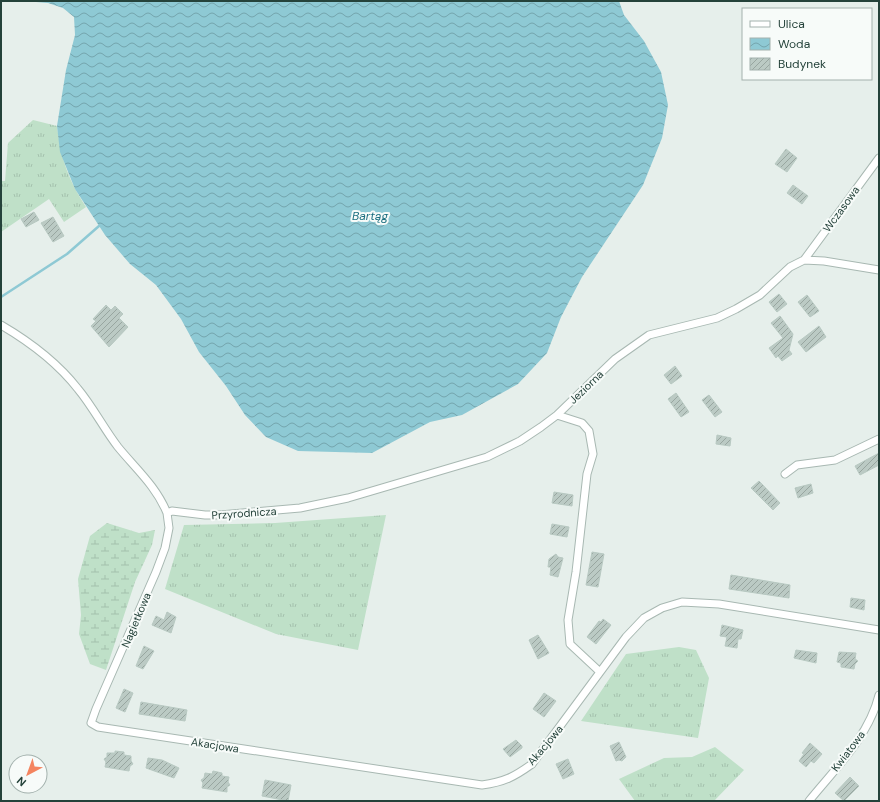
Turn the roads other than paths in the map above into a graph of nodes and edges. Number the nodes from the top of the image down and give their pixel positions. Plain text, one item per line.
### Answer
1 (879, 158) edge
2 (804, 260) junction
3 (879, 270) edge
4 (1, 325) edge
5 (556, 415) junction
6 (879, 438) edge
7 (785, 474) dead end
8 (167, 513) junction
9 (879, 630) edge
10 (600, 672) junction
11 (879, 695) edge
12 (91, 723) joint
13 (811, 800) edge

1 - 2 street, Wczasowa
2 - 3 street
2 - 5 street, Jeziorna
4 - 8 street
5 - 8 street, Przyrodnicza
5 - 10 street, Jeziorna
6 - 7 street
8 - 12 street, Nagietkowa
9 - 10 street, Akacjowa
10 - 12 street, Akacjowa
11 - 13 street, Kwiatowa

